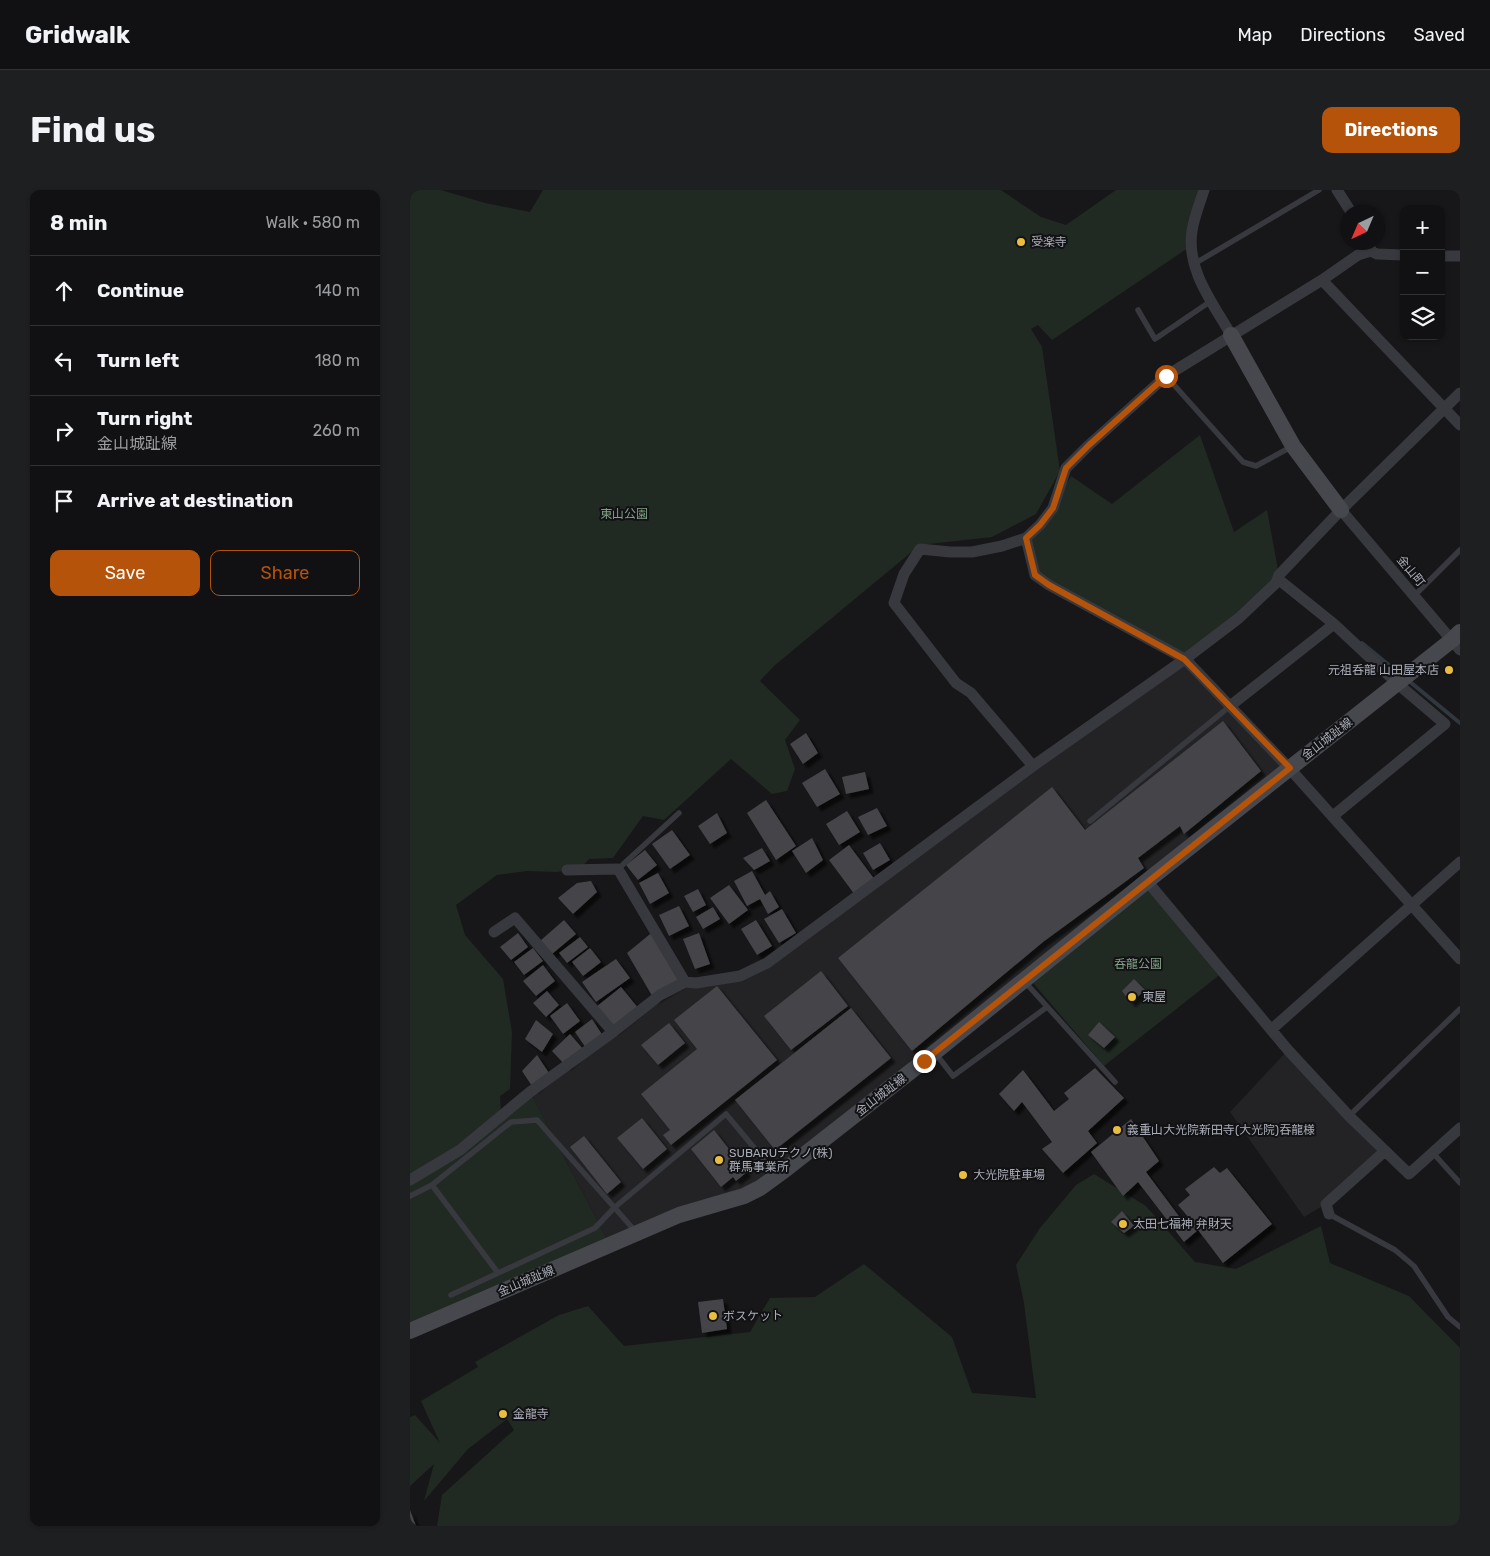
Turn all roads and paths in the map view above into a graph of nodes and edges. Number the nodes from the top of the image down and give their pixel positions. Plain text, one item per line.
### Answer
1 (1204, 190) edge
2 (1319, 190) edge
3 (1337, 190) edge
4 (1347, 205) edge
5 (1366, 250) edge
6 (1373, 250) edge
7 (1400, 255) edge
8 (1445, 256) edge
9 (1460, 256) edge
10 (1194, 264) junction
11 (1322, 280) junction
12 (1212, 301) junction
13 (1138, 310) dead end
14 (1230, 335) junction
15 (1166, 376) junction
16 (1460, 392) edge
17 (1444, 409) junction
18 (1460, 425) edge
19 (1293, 446) junction
20 (1341, 510) junction
21 (1026, 538) junction
22 (1460, 550) edge
23 (1278, 579) junction
24 (1414, 596) junction
25 (1334, 624) junction
26 (1457, 641) edge
27 (1184, 659) junction
28 (1397, 683) junction
29 (1230, 706) junction
30 (1034, 766) junction
31 (1290, 768) junction
32 (679, 813) dead end
33 (1333, 816) junction
34 (1090, 821) dead end
35 (1460, 862) edge
36 (618, 869) junction
37 (567, 870) dead end
38 (1147, 882) junction
39 (1412, 906) junction
40 (494, 932) dead end
41 (1460, 959) edge
42 (1024, 980) junction
43 (685, 982) junction
44 (1047, 1006) junction
45 (1460, 1010) edge
46 (1272, 1029) junction
47 (613, 1032) junction
48 (934, 1052) junction
49 (1115, 1082) dead end
50 (1349, 1116) junction
51 (1460, 1128) edge
52 (1385, 1152) junction
53 (1433, 1153) junction
54 (777, 1176) junction
55 (410, 1180) edge
56 (1460, 1183) edge
57 (432, 1185) junction
58 (410, 1196) edge
59 (614, 1208) junction
60 (1329, 1214) joint
61 (637, 1233) junction
62 (498, 1273) junction
63 (451, 1294) dead end
64 (1460, 1327) edge
65 (410, 1331) edge

1 - 10 street
2 - 10 lane
3 - 4 street
5 - 11 street
6 - 7 street
8 - 9 street
10 - 12 street
11 - 14 street
11 - 17 street
12 - 13 lane
12 - 14 street
14 - 15 street
14 - 19 main road
15 - 19 lane
15 - 21 street
16 - 17 street
17 - 18 street
17 - 20 street
19 - 20 main road
20 - 23 street
20 - 24 street, 金山町
21 - 27 street
21 - 30 street
22 - 24 lane
23 - 25 street
23 - 27 street
24 - 26 street, 金山町
25 - 28 street
25 - 29 street
26 - 28 main road, 金山城趾線
27 - 29 street
27 - 30 street
28 - 31 main road, 金山城趾線
28 - 33 street
29 - 31 street
29 - 34 lane
30 - 43 street
31 - 33 street
31 - 38 main road, 金山城趾線
32 - 36 lane
33 - 39 street
35 - 39 street
36 - 37 street
36 - 43 street
38 - 42 main road, 金山城趾線
38 - 46 street
39 - 41 street
39 - 46 street
40 - 47 street
42 - 44 lane
42 - 48 main road, 金山城趾線
43 - 47 street
44 - 48 lane
44 - 49 lane
45 - 50 lane
46 - 50 street
47 - 55 street
48 - 54 main road, 金山城趾線
50 - 52 street
51 - 53 street
52 - 53 street
52 - 60 street
53 - 56 lane
54 - 59 lane
54 - 61 main road, 金山城趾線
57 - 58 lane
57 - 59 lane
57 - 62 lane
59 - 61 lane
59 - 62 lane
60 - 64 lane
61 - 65 main road, 金山城趾線
62 - 63 lane

